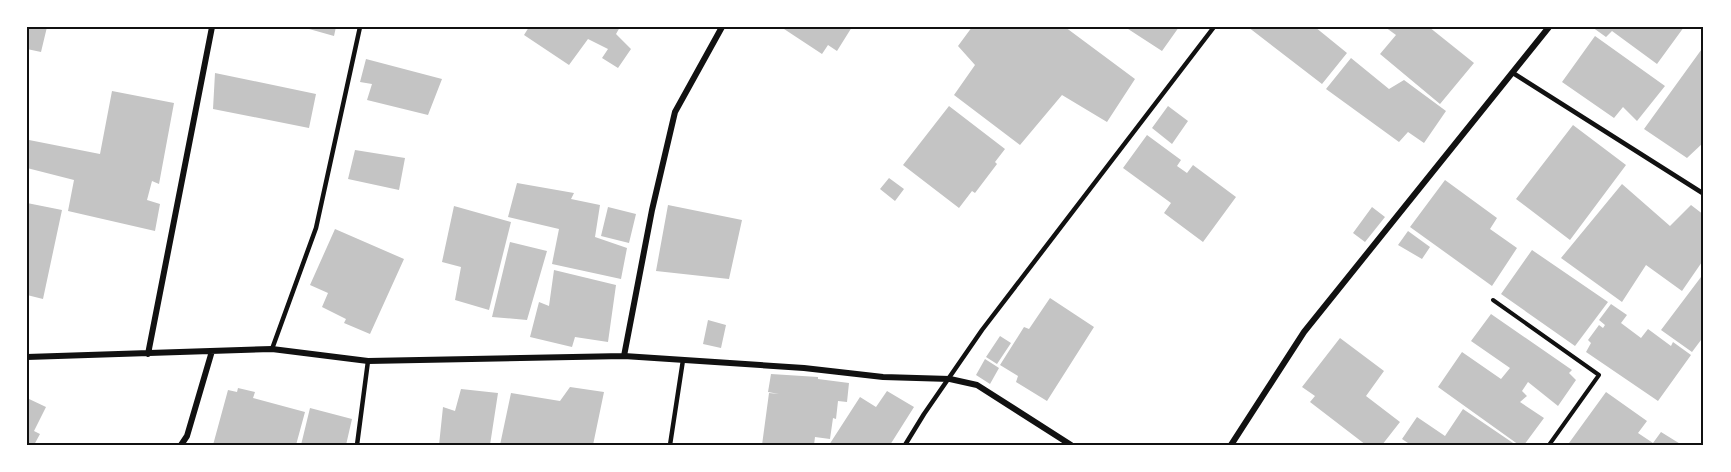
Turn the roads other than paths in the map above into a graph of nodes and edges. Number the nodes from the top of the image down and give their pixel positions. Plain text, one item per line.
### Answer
1 (212, 27) edge
2 (360, 27) edge
3 (722, 27) edge
4 (1214, 27) edge
5 (1549, 27) edge
6 (1513, 73) junction
7 (1704, 194) edge
8 (272, 349) junction
9 (212, 351) junction
10 (148, 354) junction
11 (624, 356) junction
12 (27, 357) edge
13 (682, 360) junction
14 (368, 361) junction
15 (950, 379) junction
16 (181, 445) edge
17 (357, 445) edge
18 (670, 445) edge
19 (905, 445) edge
20 (1071, 445) edge
21 (1231, 445) edge

1 - 10 street
2 - 8 lane
3 - 11 street
4 - 15 lane
5 - 6 street
6 - 7 lane
6 - 21 street
8 - 9 street
8 - 14 street
9 - 10 street
9 - 16 street
10 - 12 street
11 - 13 street
11 - 14 street
13 - 15 street
13 - 18 lane
14 - 17 lane
15 - 19 lane
15 - 20 street

